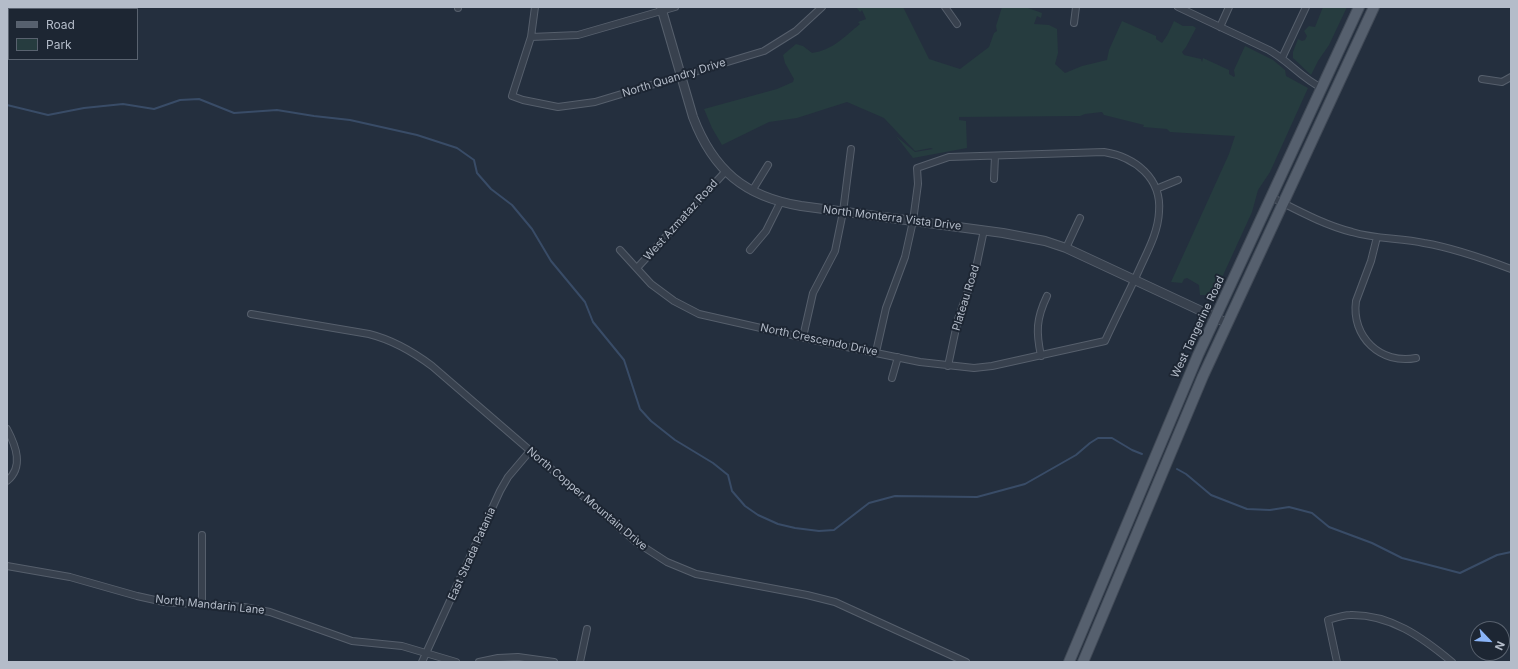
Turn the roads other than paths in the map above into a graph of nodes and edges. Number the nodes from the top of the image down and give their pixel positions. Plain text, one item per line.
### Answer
1 (536, 7) edge
2 (676, 7) edge
3 (822, 7) edge
4 (945, 7) edge
5 (1076, 7) edge
6 (1178, 7) edge
7 (1229, 7) edge
8 (1306, 7) edge
9 (1359, 7) edge
10 (1374, 7) edge
11 (661, 9) edge
12 (1074, 23) dead end
13 (957, 24) dead end
14 (1220, 27) junction
15 (531, 37) junction
16 (1282, 58) junction
17 (681, 76) junction
18 (1511, 77) edge
19 (1482, 79) dead end
20 (1322, 88) junction
21 (851, 149) dead end
22 (995, 156) junction
23 (768, 165) dead end
24 (725, 172) junction
25 (994, 179) dead end
26 (1178, 180) dead end
27 (1156, 189) junction
28 (752, 191) junction
29 (1271, 198) junction
30 (780, 203) junction
31 (1283, 203) junction
32 (843, 212) junction
33 (1080, 218) dead end
34 (914, 221) junction
35 (984, 230) junction
36 (1377, 237) junction
37 (1066, 248) junction
38 (620, 250) dead end
39 (750, 250) dead end
40 (638, 268) junction
41 (1511, 269) edge
42 (1134, 280) junction
43 (1047, 296) dead end
44 (250, 314) dead end
45 (1215, 318) junction
46 (1227, 323) junction
47 (803, 337) junction
48 (876, 352) junction
49 (1041, 356) junction
50 (898, 357) junction
51 (1416, 358) dead end
52 (948, 366) junction
53 (892, 378) dead end
54 (7, 430) edge
55 (530, 451) junction
56 (7, 481) edge
57 (202, 535) dead end
58 (7, 566) edge
59 (202, 603) junction
60 (587, 629) dead end
61 (426, 653) junction
62 (422, 662) edge
63 (456, 662) edge
64 (479, 662) edge
65 (554, 662) edge
66 (580, 662) edge
67 (966, 662) edge
68 (1069, 662) edge
69 (1083, 662) edge
70 (1338, 662) edge
71 (1452, 662) edge

1 - 15 street
2 - 11 street
3 - 17 street, North Quandry Drive
4 - 13 street
5 - 12 street
6 - 14 street
7 - 14 street
8 - 16 street
9 - 20 main road, West Tangerine Road
10 - 31 main road
11 - 15 street
11 - 17 street, North Monterra Vista Drive
14 - 16 street
15 - 17 street, North Quandry Drive
16 - 20 street
17 - 24 street, North Monterra Vista Drive
18 - 19 street
20 - 29 main road, West Tangerine Road
21 - 32 street
22 - 25 street
22 - 27 street
22 - 34 street
23 - 28 street
24 - 28 street, North Monterra Vista Drive
24 - 40 street, West Azmataz Road
26 - 27 street
27 - 42 street
28 - 30 street, North Monterra Vista Drive
29 - 31 street
29 - 45 main road, West Tangerine Road
30 - 32 street, North Monterra Vista Drive
30 - 39 street
31 - 36 street
31 - 46 main road
32 - 34 street, North Monterra Vista Drive
32 - 47 street
33 - 37 street
34 - 35 street, North Monterra Vista Drive
34 - 48 street
35 - 37 street, North Monterra Vista Drive
35 - 52 street, Plateau Road
36 - 41 street
36 - 51 street
37 - 42 street, North Monterra Vista Drive
38 - 40 street, North Crescendo Drive
40 - 47 street, North Crescendo Drive
42 - 45 street, North Monterra Vista Drive
42 - 49 street, North Crescendo Drive
43 - 49 street
44 - 55 street, North Copper Mountain Drive
45 - 46 street, North Monterra Vista Drive
45 - 68 main road, West Tangerine Road
46 - 69 main road
47 - 48 street, North Crescendo Drive
48 - 50 street, North Crescendo Drive
49 - 52 street, North Crescendo Drive
50 - 52 street, North Crescendo Drive
50 - 53 street
54 - 56 street
55 - 61 street, East Strada Patania
55 - 67 street, North Copper Mountain Drive
57 - 59 street
58 - 59 street, North Mandarin Lane
59 - 61 street, North Mandarin Lane
60 - 66 street
61 - 62 street, East Strada Patania
61 - 63 street, North Mandarin Lane
64 - 65 street
70 - 71 street

